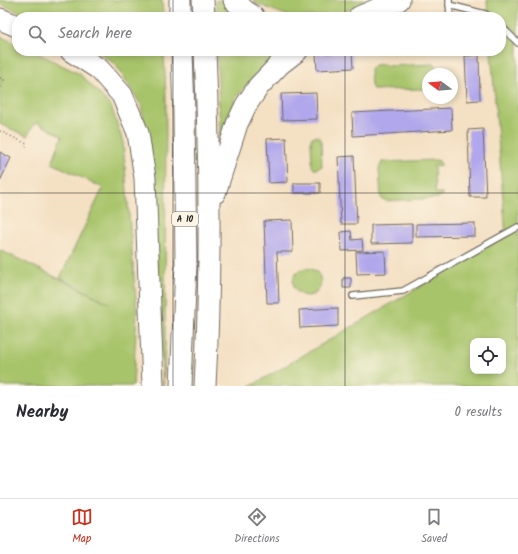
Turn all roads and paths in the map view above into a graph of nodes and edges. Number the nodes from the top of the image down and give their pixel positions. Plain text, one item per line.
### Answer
1 (180, 0) edge
2 (203, 0) edge
3 (234, 0) edge
4 (399, 0) edge
5 (449, 3) edge
6 (180, 12) edge
7 (204, 12) edge
8 (247, 12) edge
9 (371, 12) edge
10 (478, 12) edge
11 (0, 19) edge
12 (12, 24) edge
13 (506, 31) edge
14 (518, 43) edge
15 (79, 56) edge
16 (182, 56) edge
17 (206, 56) edge
18 (290, 56) edge
19 (0, 78) edge
20 (0, 89) edge
21 (0, 131) edge
22 (25, 148) dead end
23 (210, 207) junction
24 (518, 227) edge
25 (353, 296) dead end
26 (153, 386) edge
27 (181, 386) edge
28 (205, 386) edge

1 - 6 highway
2 - 7 highway
3 - 8 highway
4 - 9 highway
5 - 10 lane
11 - 12 highway
13 - 14 lane
15 - 26 highway
16 - 27 highway, A 10
17 - 23 highway, A 10
18 - 23 highway
19 - 20 path
21 - 22 path
23 - 28 highway, A 10
24 - 25 lane

